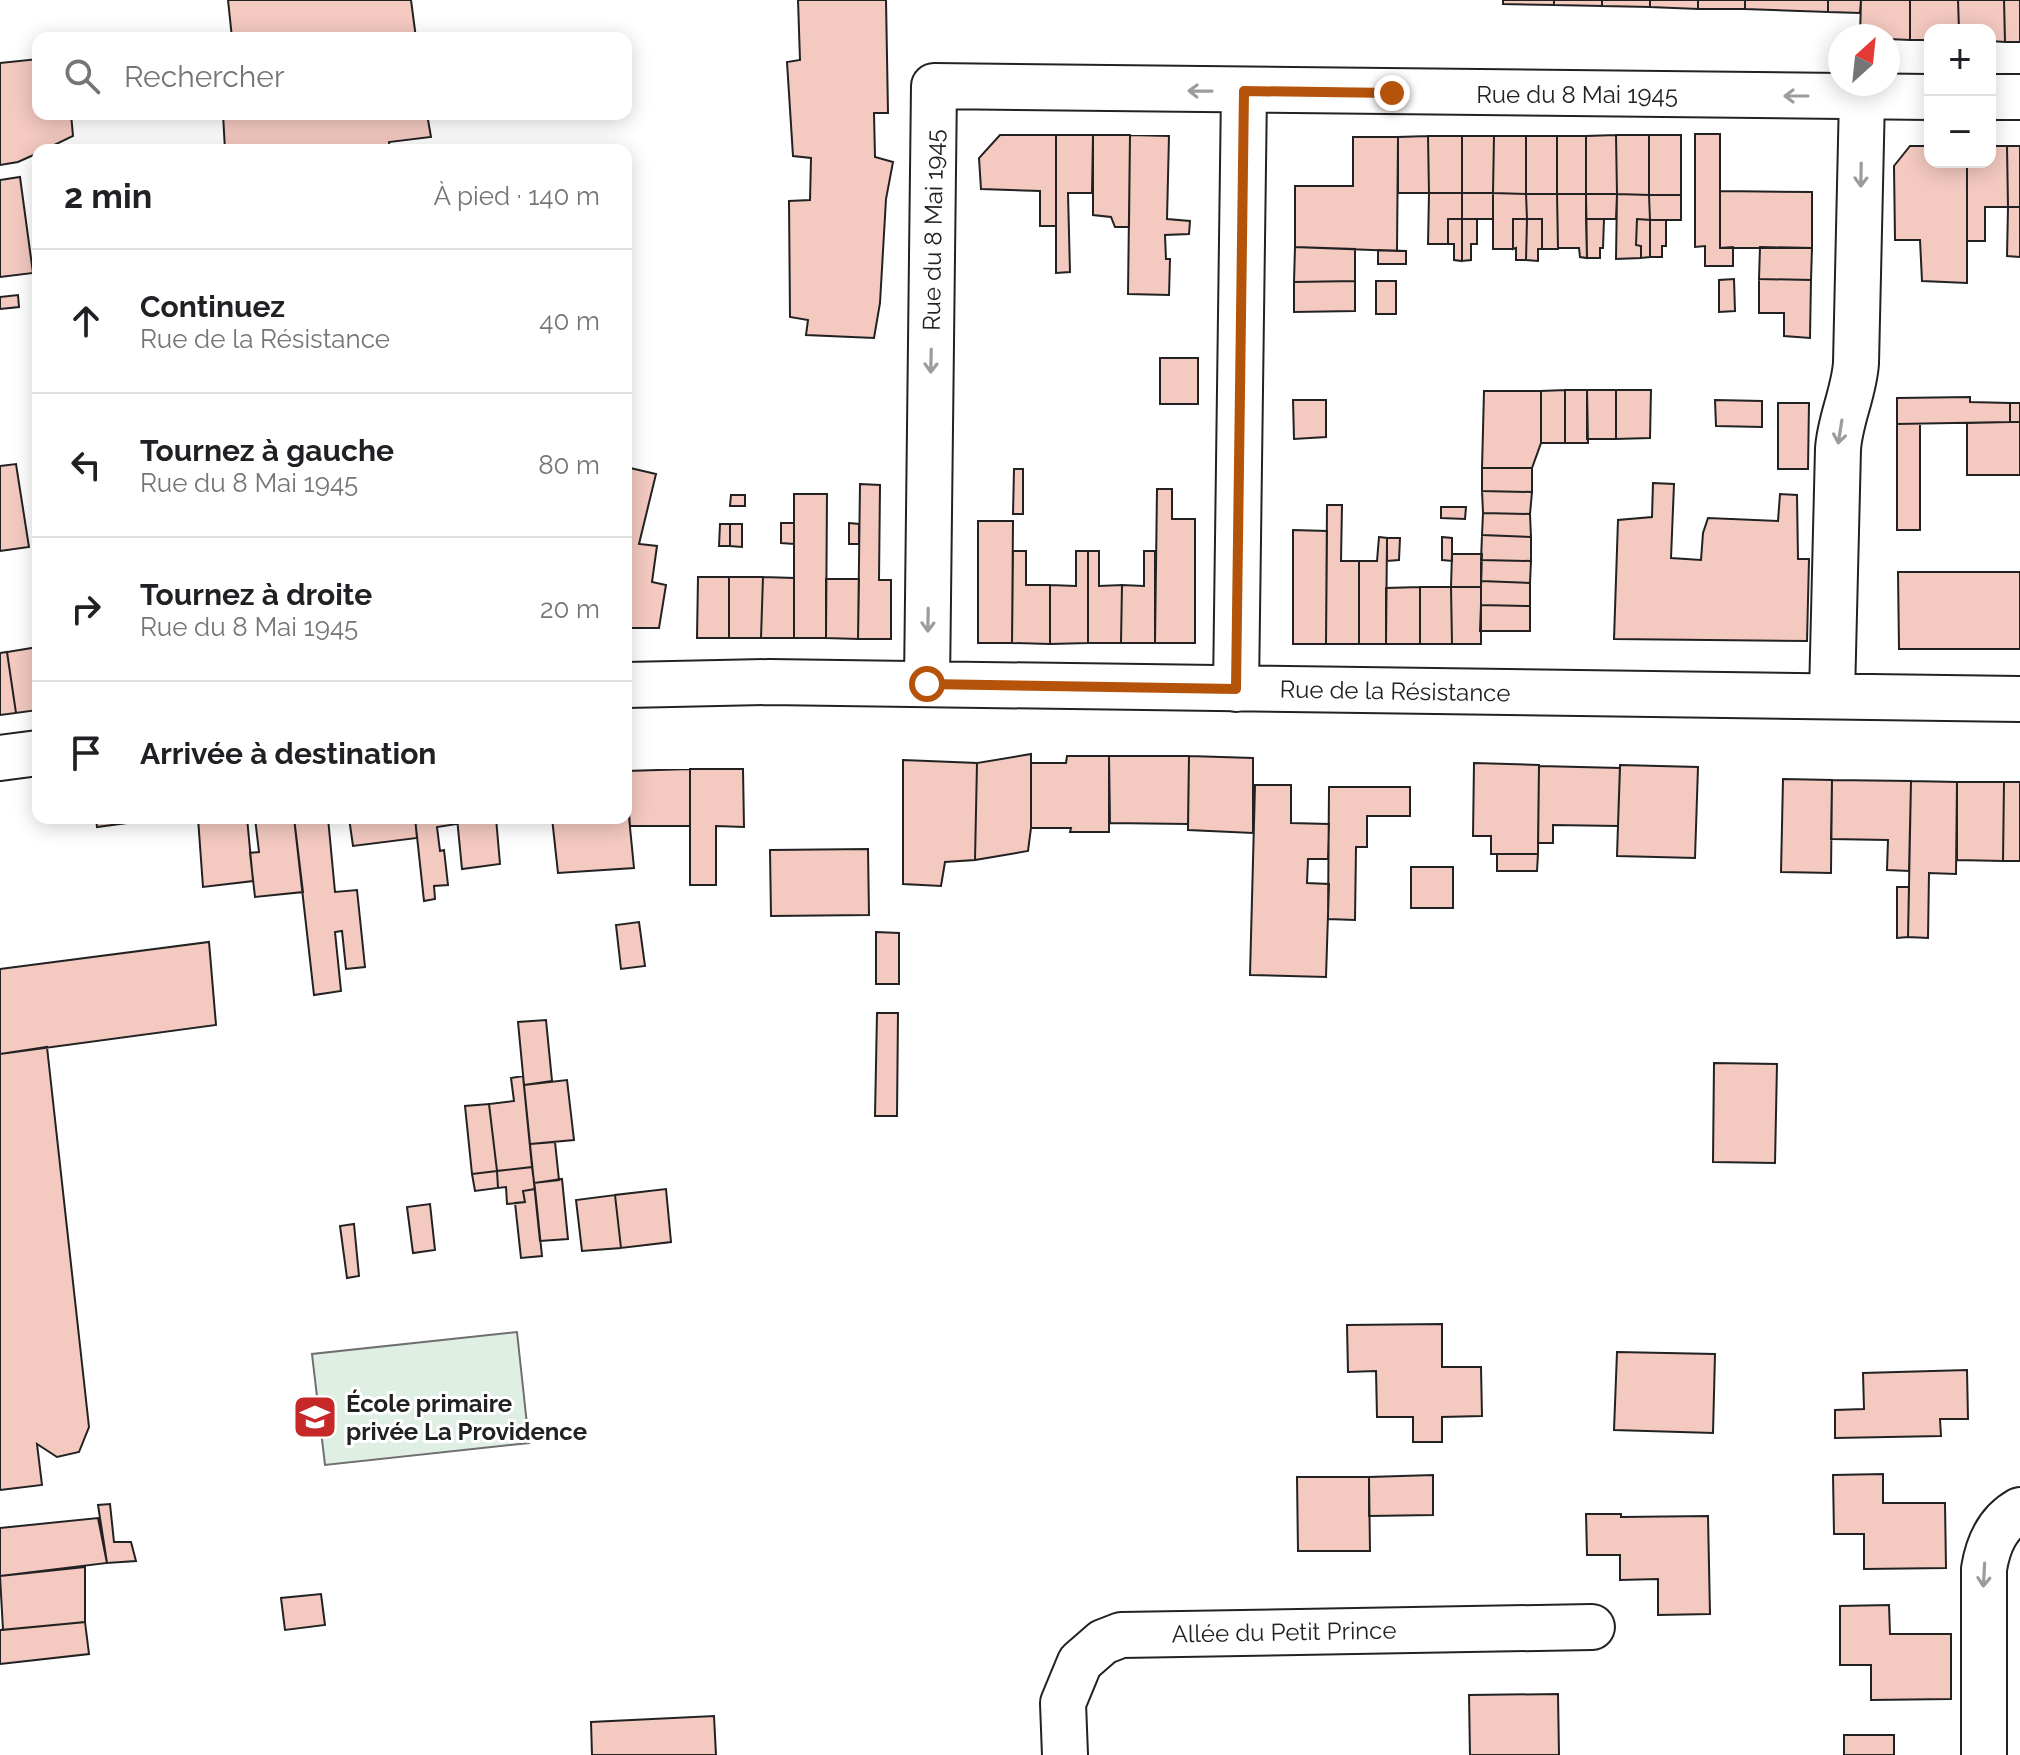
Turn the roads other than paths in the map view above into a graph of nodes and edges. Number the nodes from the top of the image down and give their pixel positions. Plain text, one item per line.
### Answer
1 (1244, 91) junction
2 (1862, 97) junction
3 (1924, 97) edge
4 (1996, 97) edge
5 (2020, 97) edge
6 (927, 684) junction
7 (632, 685) edge
8 (1236, 689) junction
9 (1832, 695) junction
10 (2020, 699) edge
11 (32, 754) edge
12 (0, 758) edge
13 (2020, 1510) edge
14 (1592, 1627) dead end
15 (1065, 1755) edge
16 (1984, 1755) edge

2 -> 1 street, Rue du 8 Mai 1945
1 -> 6 street, Rue du 8 Mai 1945
1 - 8 street
2 - 3 street, Rue du 8 Mai 1945
2 -> 9 street
4 - 5 street
6 - 7 street, Rue de la Résistance
6 - 8 street, Rue de la Résistance
8 - 9 street, Rue de la Résistance
9 - 10 street, Rue de la Résistance
11 - 12 street
13 -> 16 street
14 - 15 street, Allée du Petit Prince

